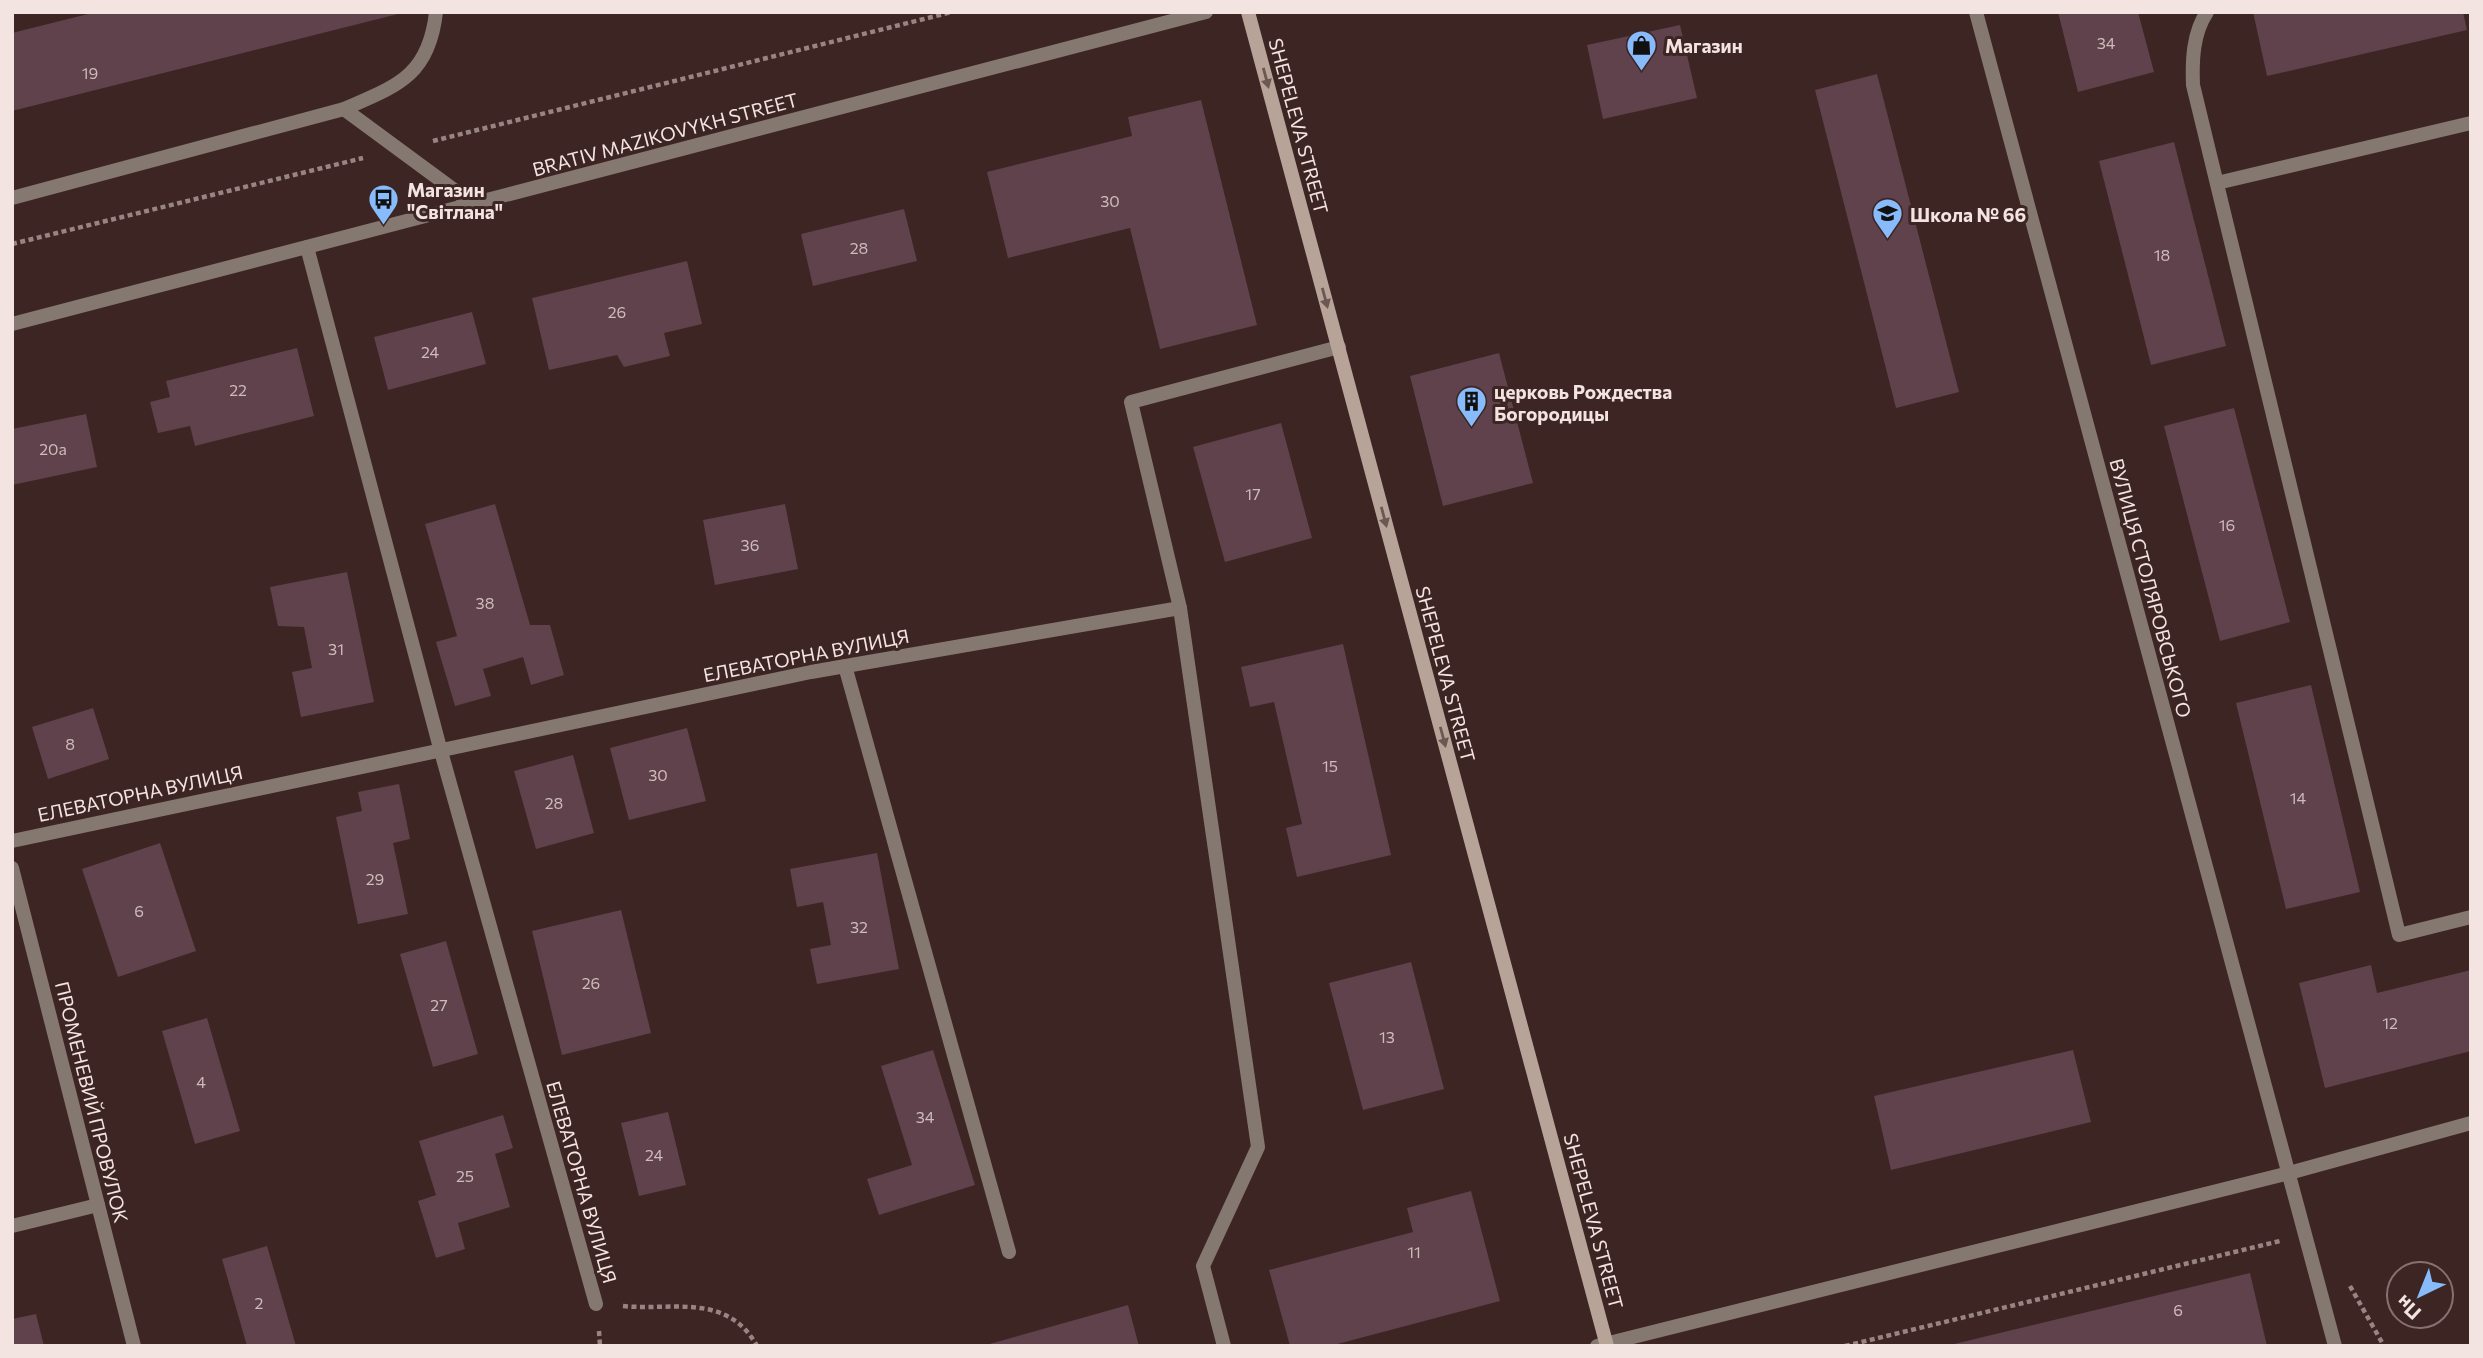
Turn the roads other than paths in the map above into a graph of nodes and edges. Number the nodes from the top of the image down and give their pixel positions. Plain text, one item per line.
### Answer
1 (436, 12) edge
2 (1206, 12) edge
3 (1248, 12) edge
4 (1976, 12) edge
5 (2207, 12) edge
6 (344, 109) junction
7 (2471, 124) edge
8 (2217, 183) junction
9 (12, 198) edge
10 (473, 204) junction
11 (307, 247) junction
12 (12, 324) edge
13 (1339, 347) junction
14 (1180, 608) junction
15 (845, 666) junction
16 (440, 748) junction
17 (12, 841) edge
18 (12, 868) edge
19 (2471, 918) edge
20 (2471, 1123) edge
21 (2289, 1173) junction
22 (98, 1205) junction
23 (12, 1226) edge
24 (1009, 1252) dead end
25 (596, 1304) road end
26 (1604, 1345) edge
27 (134, 1346) edge
28 (1224, 1346) edge
29 (2335, 1346) edge

1 - 6 street
2 - 10 street, BRATIV MAZIKOVYKH STREET
3 -> 13 street, SHEPELEVA STREET
4 - 21 street, ВУЛИЦЯ СТОЛЯРОВСЬКОГО
5 - 8 street
6 - 9 street
6 - 10 street
7 - 8 street
8 - 19 street
10 - 11 street, BRATIV MAZIKOVYKH STREET
11 - 12 street, BRATIV MAZIKOVYKH STREET
11 - 16 street, ЕЛЕВАТОРНА ВУЛИЦЯ
13 - 14 street
13 -> 26 street, SHEPELEVA STREET
14 - 15 street, ЕЛЕВАТОРНА ВУЛИЦЯ
14 - 28 street
15 - 16 street, ЕЛЕВАТОРНА ВУЛИЦЯ
15 - 24 street
16 - 17 street, ЕЛЕВАТОРНА ВУЛИЦЯ
16 - 25 street, ЕЛЕВАТОРНА ВУЛИЦЯ
18 - 22 street, ПРОМЕНЕВИЙ ПРОВУЛОК
20 - 21 street
21 - 26 street
21 - 29 street, ВУЛИЦЯ СТОЛЯРОВСЬКОГО
22 - 23 street
22 - 27 street, ПРОМЕНЕВИЙ ПРОВУЛОК

